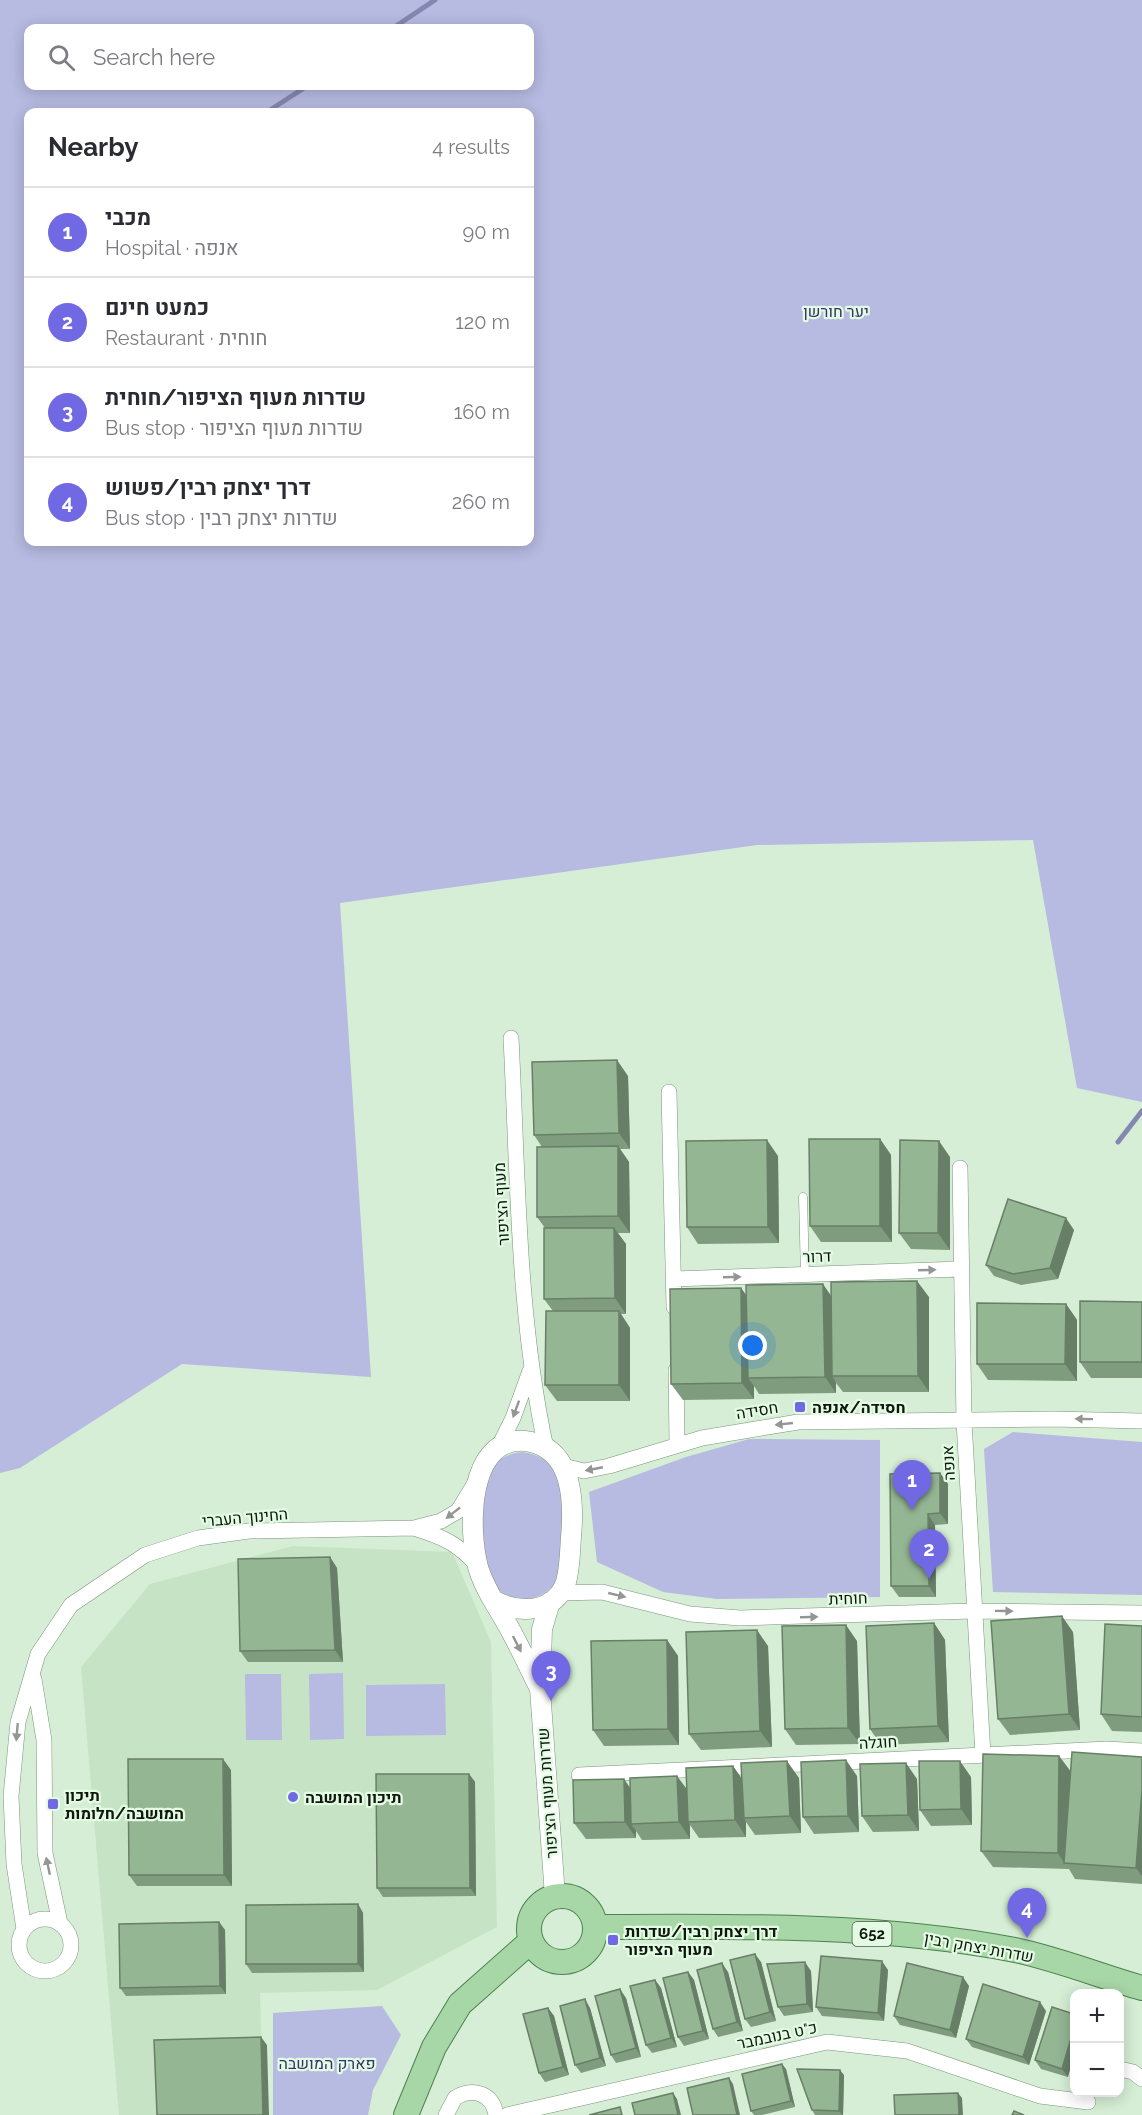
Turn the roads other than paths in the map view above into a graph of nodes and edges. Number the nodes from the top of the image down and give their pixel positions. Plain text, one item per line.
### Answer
1 (511, 1038) dead end
2 (669, 1092) dead end
3 (960, 1168) dead end
4 (803, 1197) dead end
5 (961, 1269) junction
6 (805, 1275) junction
7 (674, 1280) junction
8 (675, 1326) edge
9 (675, 1350) edge
10 (531, 1368) junction
11 (964, 1421) junction
12 (1142, 1421) edge
13 (677, 1444) junction
14 (498, 1448) junction
15 (546, 1448) junction
16 (563, 1466) junction
17 (478, 1479) junction
18 (414, 1528) junction
19 (478, 1566) junction
20 (555, 1598) junction
21 (494, 1600) junction
22 (973, 1611) junction
23 (1142, 1613) edge
24 (33, 1676) junction
25 (540, 1689) junction
26 (1142, 1751) edge
27 (983, 1755) junction
28 (579, 1775) dead end
29 (555, 1896) junction
30 (60, 1923) junction
31 (596, 1927) junction
32 (24, 1929) junction
33 (531, 1941) junction
34 (1142, 1988) edge
35 (1124, 2070) edge
36 (1142, 2079) edge
37 (1090, 2103) edge
38 (406, 2115) edge
39 (446, 2115) edge
40 (496, 2115) edge
41 (507, 2115) edge

1 - 10 street, מעוף הציפור
2 - 7 street
3 - 5 street, אנפה
4 - 6 lane
6 -> 5 street, דרור
5 - 11 street, אנפה
7 -> 6 street, דרור
7 - 8 street
9 - 13 street
10 -> 14 street, מעוף הציפור
10 - 15 street, מעוף הציפור
12 -> 11 street, חסידה
11 -> 13 street, חסידה
11 - 22 street, אנפה
13 -> 16 street, חסידה
14 - 15 street
14 - 17 street
15 - 16 street
16 - 20 street
17 -> 18 street, החינוך העברי
17 - 19 street
18 - 19 street, החינוך העברי
18 - 24 street, החינוך העברי
19 - 21 street
20 - 21 street
20 -> 22 street, חוחית
20 - 25 street, שדרות מעוף הציפור
21 -> 25 street, שדרות מעוף הציפור
22 -> 23 street, חוחית
22 - 27 street, אנפה
30 -> 24 street, החינוך העברי
24 -> 32 street, החינוך העברי
25 - 29 street, שדרות מעוף הציפור
26 - 27 street, חוגלה
27 - 28 street, חוגלה
29 - 31 main road
29 - 33 main road
30 - 32 street
30 - 32 street
31 - 33 main road
31 - 34 main road, שדרות יצחק רבין / 652
33 - 38 main road
35 - 36 street
37 - 41 street, כ"ט בנובמבר
39 - 40 street

